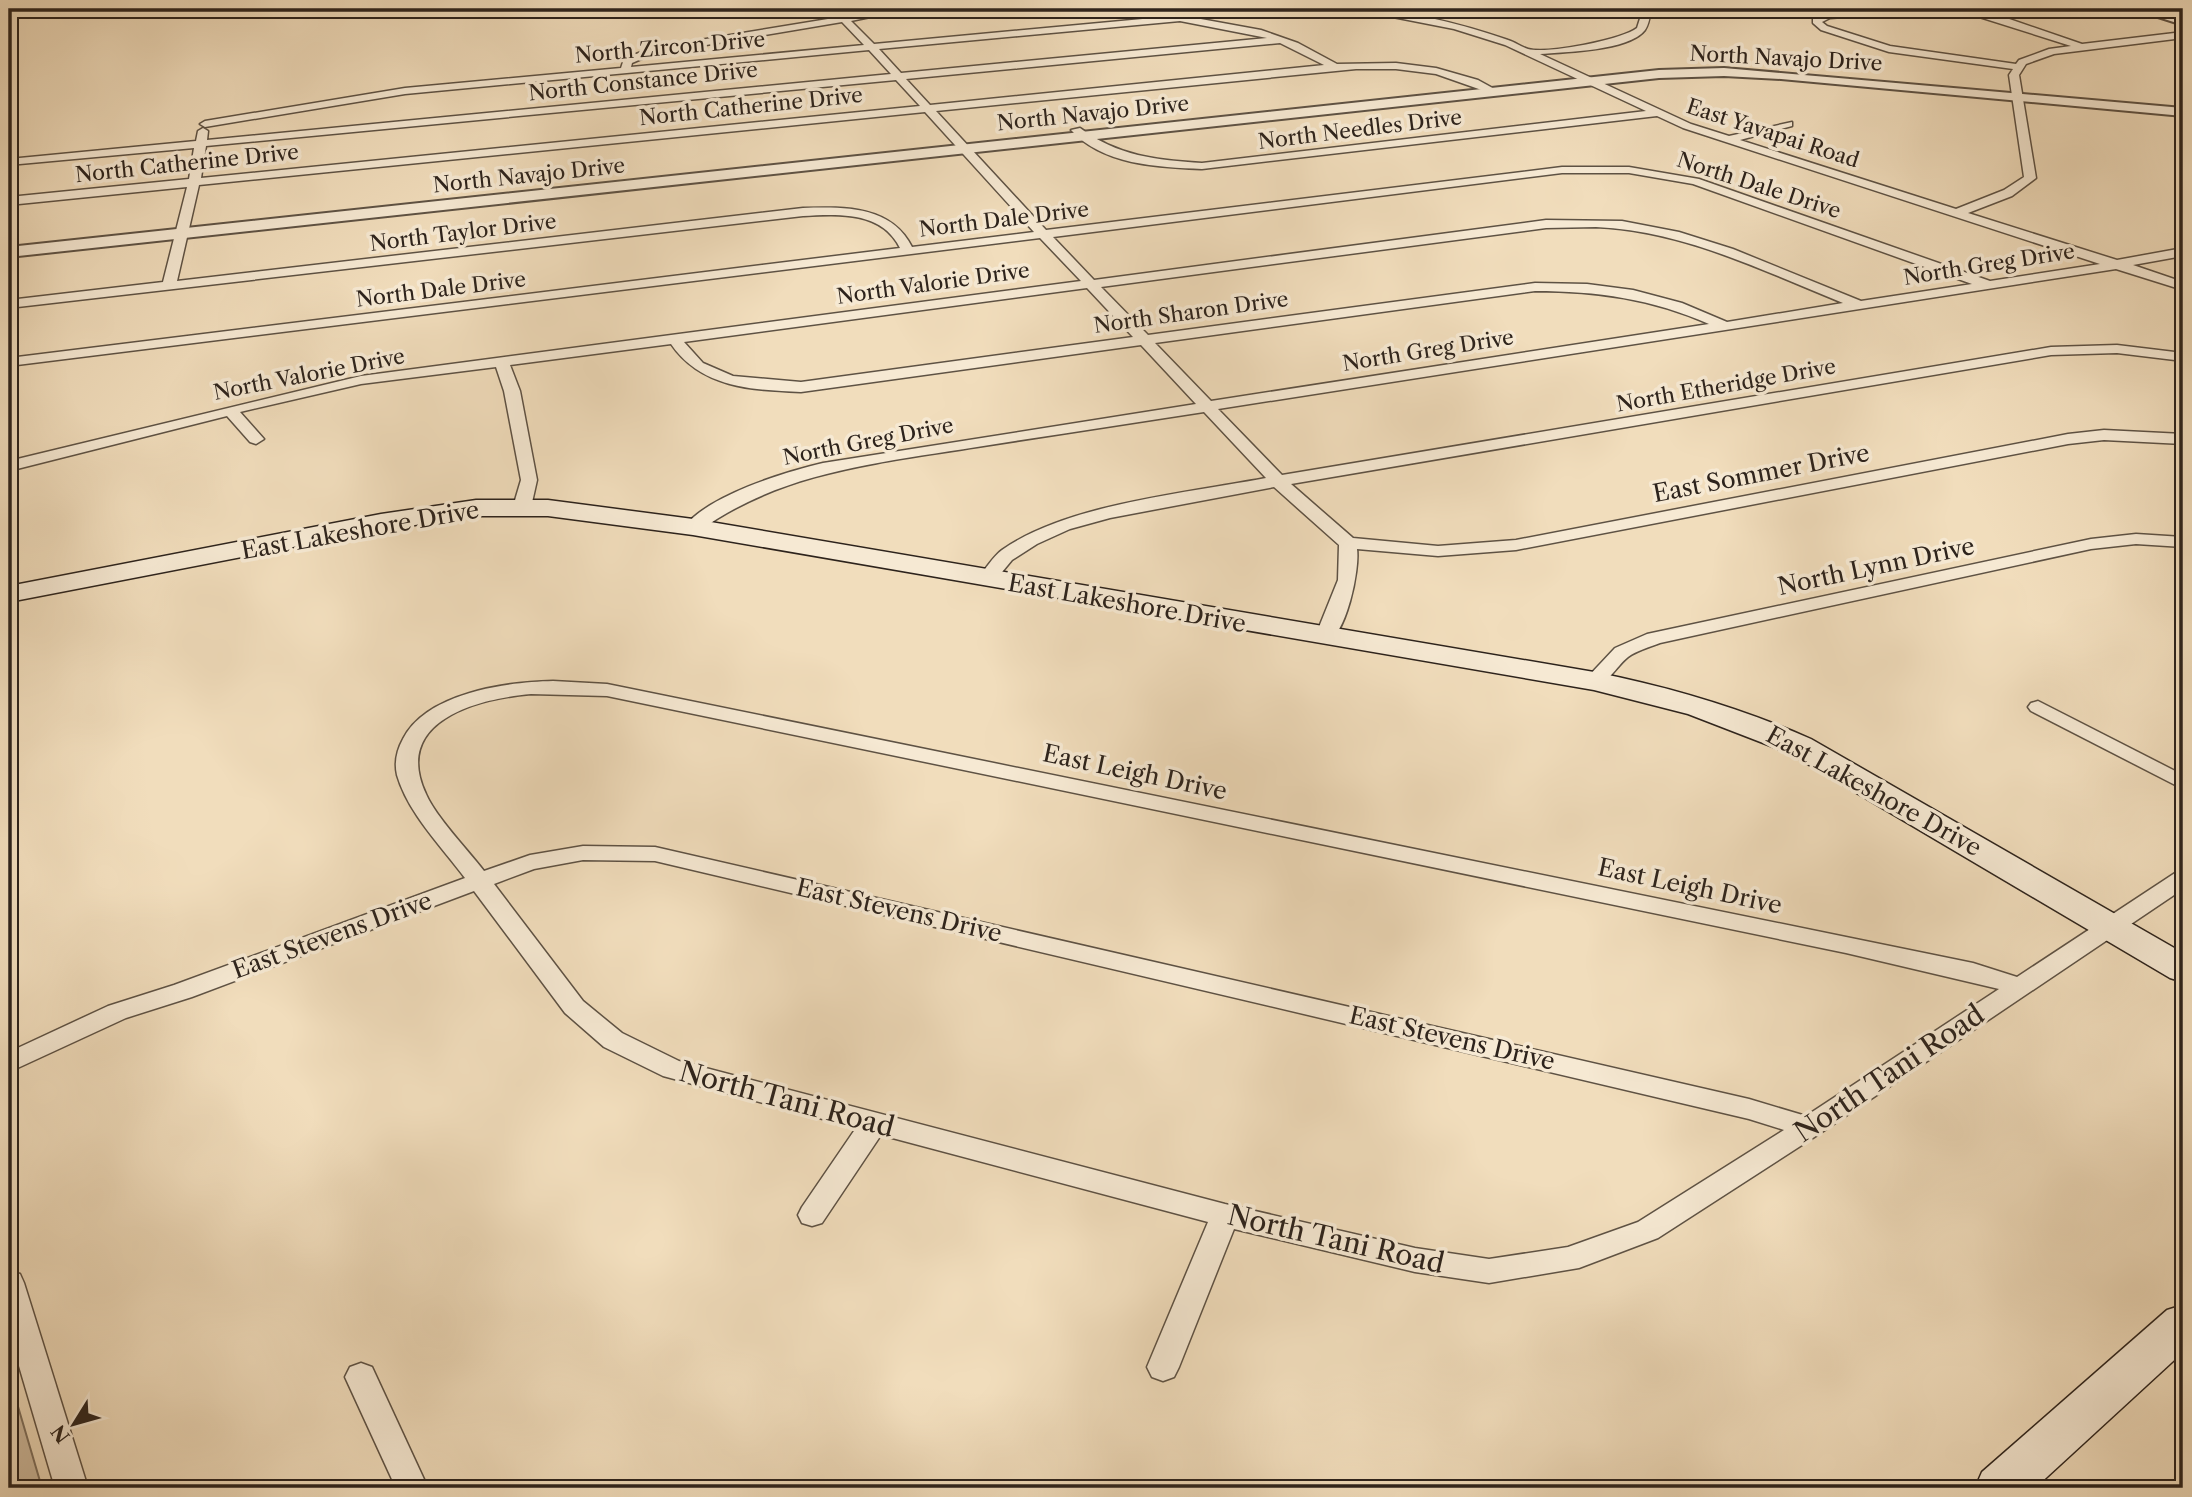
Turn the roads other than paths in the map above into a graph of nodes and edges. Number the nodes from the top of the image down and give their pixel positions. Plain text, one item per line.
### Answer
1 (823, 9) edge
2 (905, 9) edge
3 (1356, 9) edge
4 (1435, 9) edge
5 (1647, 9) edge
6 (1913, 9) edge
7 (1958, 9) edge
8 (2139, 9) edge
9 (1145, 11) dead end
10 (1182, 18) junction
11 (1413, 18) junction
12 (844, 19) junction
13 (2183, 21) edge
14 (1022, 23) dead end
15 (1036, 33) junction
16 (2183, 35) edge
17 (1281, 40) junction
18 (2084, 46) junction
19 (870, 48) junction
20 (1531, 52) junction
21 (1335, 67) junction
22 (2017, 67) junction
23 (625, 70) junction
24 (898, 76) junction
25 (1585, 78) junction
26 (1489, 88) junction
27 (2018, 94) junction
28 (926, 108) junction
29 (207, 109) dead end
30 (2183, 109) edge
31 (1656, 113) junction
32 (205, 124) junction
33 (1788, 124) dead end
34 (1079, 133) junction
35 (1728, 139) junction
36 (200, 143) junction
37 (964, 145) junction
38 (9, 162) edge
39 (194, 181) junction
40 (9, 201) edge
41 (1957, 213) junction
42 (182, 230) junction
43 (1043, 234) junction
44 (9, 245) edge
45 (907, 250) junction
46 (9, 252) edge
47 (2183, 252) edge
48 (2114, 264) junction
49 (1090, 283) junction
50 (169, 285) junction
51 (1989, 285) junction
52 (2183, 286) edge
53 (9, 304) edge
54 (1859, 305) junction
55 (1725, 326) junction
56 (675, 339) junction
57 (1144, 340) junction
58 (2183, 357) edge
59 (9, 362) edge
60 (502, 363) junction
61 (1206, 405) junction
62 (230, 410) junction
63 (256, 439) dead end
64 (2183, 439) edge
65 (9, 466) edge
66 (1278, 481) junction
67 (523, 507) junction
68 (693, 527) junction
69 (2183, 542) edge
70 (1348, 543) junction
71 (987, 579) junction
72 (9, 594) edge
73 (1325, 637) junction
74 (1594, 681) junction
75 (2038, 707) dead end
76 (2183, 783) edge
77 (2183, 878) edge
78 (477, 880) junction
79 (2112, 927) junction
80 (2183, 969) edge
81 (2019, 986) junction
82 (9, 1063) edge
83 (875, 1122) junction
84 (1809, 1127) junction
85 (1225, 1214) junction
86 (812, 1215) dead end
87 (9, 1283) edge
88 (2183, 1324) edge
89 (1163, 1367) dead end
90 (361, 1377) dead end
91 (72, 1488) edge
92 (412, 1488) edge
93 (2000, 1488) edge

1 - 12 street
2 - 12 street
3 - 11 street, East Yavapai Road
4 - 11 street
5 - 20 street
6 - 22 street
7 - 18 street
8 - 13 street
9 - 10 street
10 - 15 street, North Zircon Drive
10 - 17 street
11 - 20 street, East Yavapai Road
12 - 19 street
12 - 23 street
14 - 15 street
15 - 19 street, North Zircon Drive
16 - 18 street
17 - 21 street
17 - 24 street, North Constance Drive
18 - 22 street
19 - 23 street, North Zircon Drive
19 - 24 street
20 - 25 street, East Yavapai Road
21 - 26 street, North Catherine Drive
21 - 28 street, North Catherine Drive
22 - 27 street
23 - 32 street, North Zircon Drive
24 - 28 street
24 - 36 street, North Constance Drive
25 - 26 street, North Navajo Drive
25 - 27 street, North Navajo Drive
25 - 31 street, East Yavapai Road
26 - 34 street, North Navajo Drive
27 - 30 street, North Navajo Drive
27 - 41 street
28 - 37 street
28 - 39 street, North Catherine Drive
29 - 32 street
31 - 34 street, North Needles Drive
31 - 35 street, East Yavapai Road
32 - 36 street
33 - 35 street
34 - 37 street, North Navajo Drive
35 - 41 street, East Yavapai Road
36 - 38 street, North Constance Drive
36 - 39 street
37 - 42 street, North Navajo Drive
37 - 43 street
39 - 40 street, North Catherine Drive
39 - 42 street
41 - 48 street, East Yavapai Road
42 - 44 street, North Navajo Drive
42 - 46 street, North Navajo Drive
42 - 50 street
43 - 45 street, North Dale Drive
43 - 49 street
43 - 51 street, North Dale Drive
45 - 50 street, North Taylor Drive
45 - 59 street, North Dale Drive
47 - 48 street, North Greg Drive
48 - 51 street, North Greg Drive
48 - 52 street, East Yavapai Road
49 - 54 street, North Valorie Drive
49 - 56 street, North Valorie Drive
49 - 57 street
50 - 53 street, North Taylor Drive
51 - 54 street, North Greg Drive
54 - 55 street, North Greg Drive
55 - 57 street, North Sharon Drive
55 - 61 street, North Greg Drive
56 - 57 street, North Sharon Drive
56 - 60 street, North Valorie Drive
57 - 61 street
58 - 66 street, North Etheridge Drive
60 - 62 street, North Valorie Drive
60 - 67 street
61 - 66 street
61 - 68 street, North Greg Drive
62 - 63 street
62 - 65 street, North Valorie Drive
64 - 70 street, East Sommer Drive
66 - 70 street
66 - 71 street, North Etheridge Drive
67 - 68 main road, East Lakeshore Drive
67 - 72 main road, East Lakeshore Drive
68 - 71 main road, East Lakeshore Drive
69 - 74 street, North Lynn Drive
70 - 73 street
71 - 73 main road, East Lakeshore Drive
73 - 74 main road, East Lakeshore Drive
74 - 79 main road, East Lakeshore Drive
75 - 76 street
77 - 79 street, North Tani Road
78 - 81 street, East Leigh Drive
78 - 82 street, East Stevens Drive
78 - 83 street, North Tani Road
78 - 84 street, East Stevens Drive
79 - 80 main road, East Lakeshore Drive
79 - 81 street, North Tani Road
81 - 84 street, North Tani Road
83 - 85 street, North Tani Road
83 - 86 street
84 - 85 street, North Tani Road
85 - 89 street
87 - 91 street
88 - 93 main road
90 - 92 street

